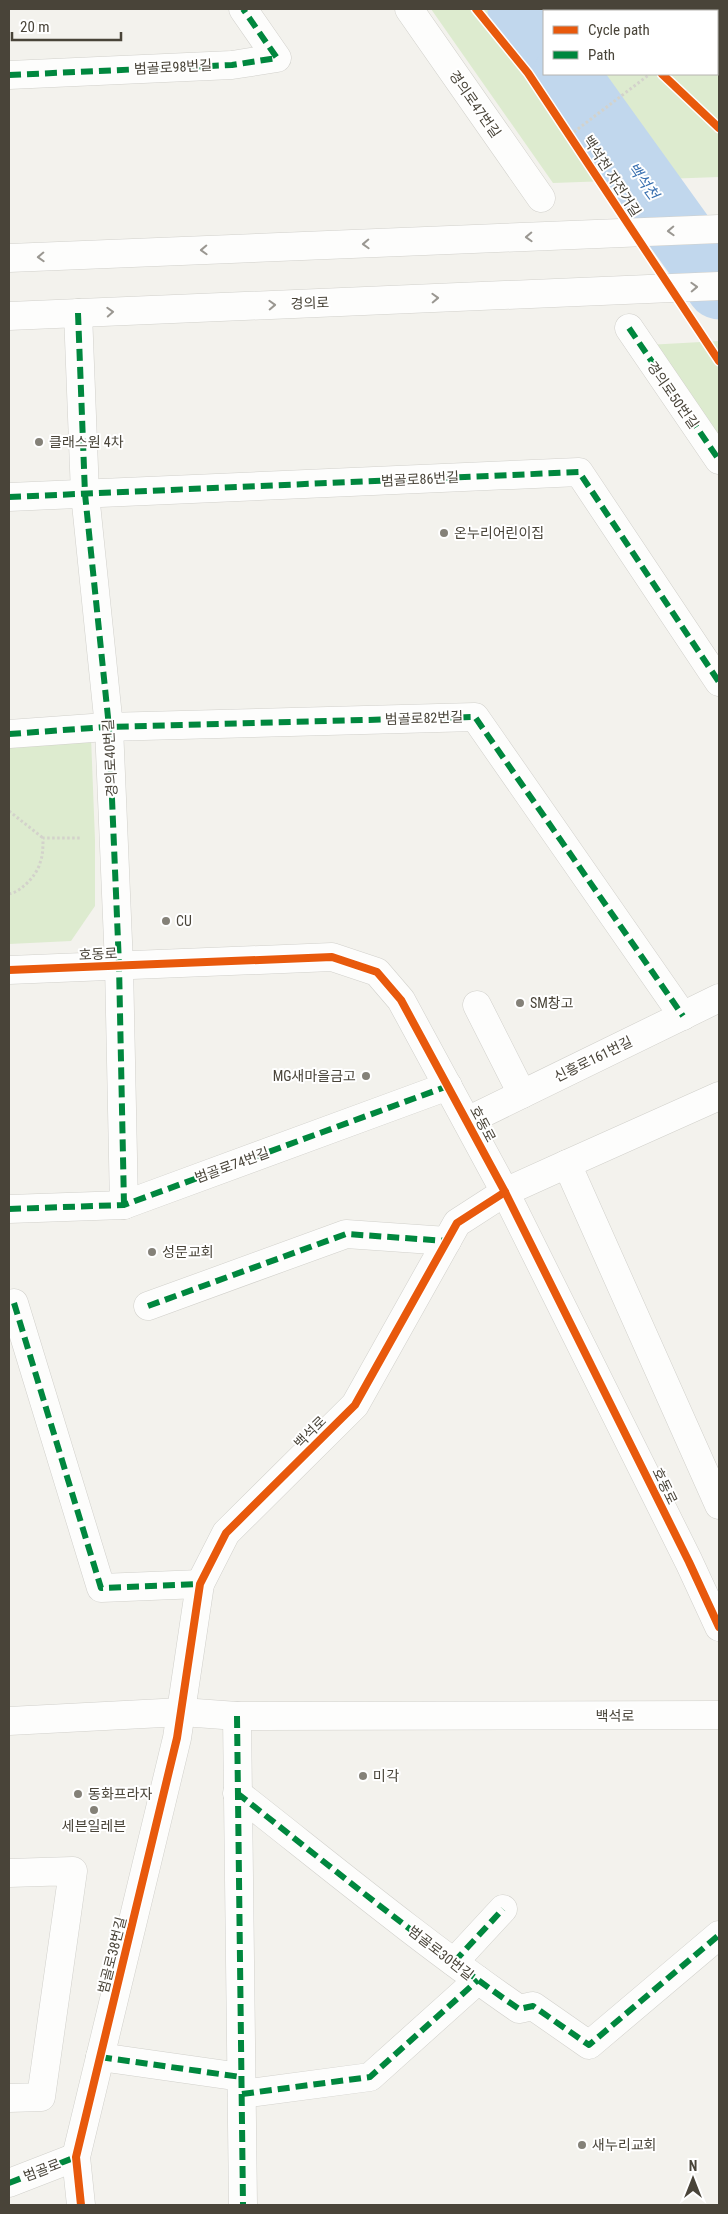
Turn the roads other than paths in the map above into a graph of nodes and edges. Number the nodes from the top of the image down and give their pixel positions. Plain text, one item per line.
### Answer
1 (243, 9) edge
2 (409, 9) edge
3 (9, 75) edge
4 (541, 198) dead end
5 (719, 229) edge
6 (9, 258) edge
7 (719, 286) edge
8 (78, 313) junction
9 (9, 316) edge
10 (629, 328) dead end
11 (719, 460) edge
12 (85, 494) junction
13 (9, 497) edge
14 (719, 682) edge
15 (109, 727) junction
16 (9, 734) edge
17 (119, 965) junction
18 (9, 970) edge
19 (719, 998) edge
20 (477, 1005) dead end
21 (683, 1016) junction
22 (448, 1086) junction
23 (522, 1094) junction
24 (719, 1096) edge
25 (467, 1121) junction
26 (567, 1164) junction
27 (505, 1192) junction
28 (124, 1205) junction
29 (9, 1209) edge
30 (447, 1241) junction
31 (14, 1303) dead end
32 (148, 1306) dead end
33 (719, 1505) edge
34 (200, 1584) junction
35 (719, 1627) edge
36 (182, 1712) junction
37 (719, 1715) edge
38 (236, 1716) junction
39 (9, 1721) edge
40 (238, 1793) junction
41 (9, 1873) edge
42 (503, 1909) dead end
43 (719, 1935) edge
44 (454, 1962) junction
45 (478, 1980) junction
46 (100, 2057) junction
47 (242, 2086) junction
48 (9, 2098) edge
49 (76, 2157) junction
50 (9, 2183) edge
51 (81, 2205) edge
52 (244, 2205) edge

1 - 3 street, 범골로98번길
2 - 4 street, 경의로47번길
5 -> 6 street
8 -> 7 street, 경의로
8 - 9 street, 경의로
8 - 12 street, 경의로40번길
10 - 11 street, 경의로50번길
12 - 13 street, 범골로86번길
12 - 14 street, 범골로86번길
12 - 15 street, 경의로40번길
15 - 16 street, 범골로82번길
15 - 17 street, 경의로40번길
15 - 21 street, 범골로82번길
17 - 18 street, 호동로
17 - 22 street, 호동로
17 - 28 street, 경의로40번길
19 - 21 street, 신흥로161번길
20 - 23 street
21 - 23 street, 신흥로161번길
22 - 25 street, 호동로
22 - 28 street, 범골로74번길
23 - 25 street, 신흥로161번길
24 - 26 street, 백석로
25 - 27 street, 호동로
26 - 27 street, 백석로
26 - 33 street
27 - 30 street, 백석로
27 - 35 street, 호동로
28 - 29 street, 범골로74번길
30 - 32 street
30 - 34 street, 백석로
31 - 34 street
34 - 36 street, 백석로
36 - 38 street, 백석로
36 - 39 street, 백석로
36 - 46 street, 범골로38번길
37 - 38 street, 백석로
38 - 40 street
40 - 44 street, 범골로30번길
40 - 47 street
41 - 48 street
42 - 44 street
43 - 45 street
44 - 45 street, 범골로30번길
45 - 47 street, 범골로30번길
46 - 47 street, 범골로30번길
46 - 49 street, 범골로38번길
47 - 52 street
49 - 50 street, 범골로
49 - 51 street, 범골로38번길

